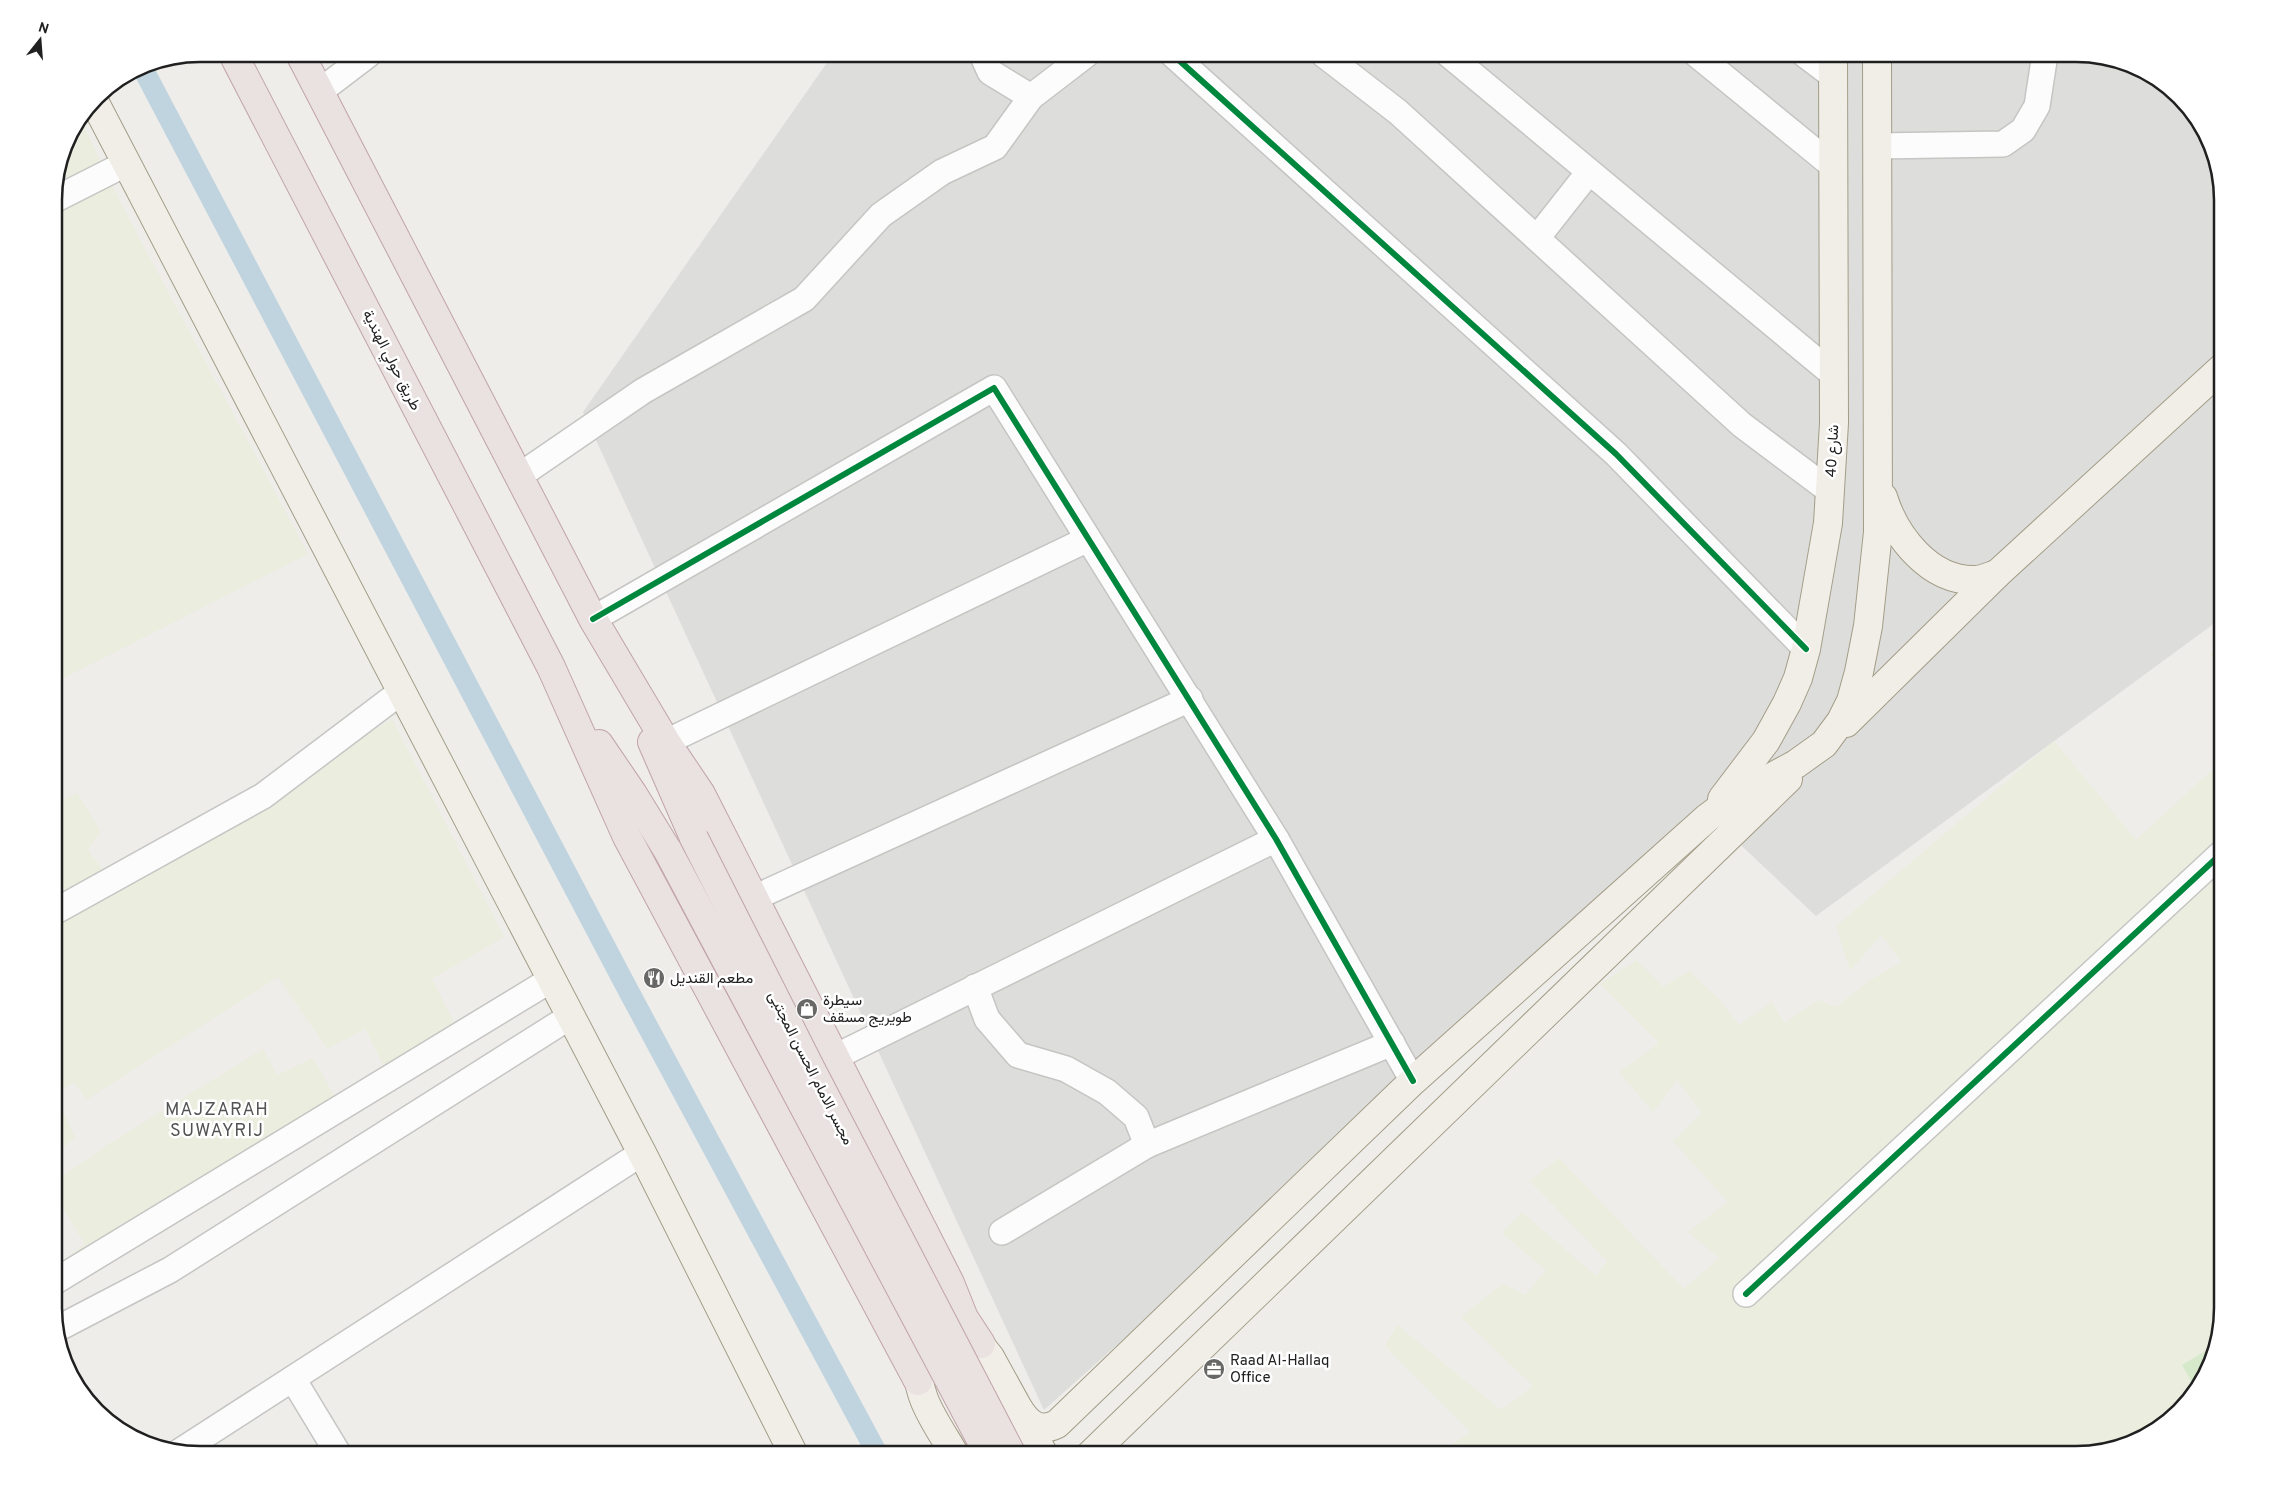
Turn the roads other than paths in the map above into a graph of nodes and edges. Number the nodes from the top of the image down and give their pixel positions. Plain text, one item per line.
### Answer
1 (238, 63) edge
2 (304, 63) edge
3 (357, 63) edge
4 (986, 63) edge
5 (1076, 63) edge
6 (1182, 63) edge
7 (1335, 63) edge
8 (1459, 63) edge
9 (1707, 63) edge
10 (1877, 63) edge
11 (2044, 63) edge
12 (1833, 65) edge
13 (319, 92) junction
14 (1031, 96) junction
15 (98, 109) edge
16 (1877, 146) junction
17 (127, 163) junction
18 (1833, 166) junction
19 (1590, 172) junction
20 (63, 195) edge
21 (1537, 238) junction
22 (1834, 375) junction
23 (2214, 375) edge
24 (519, 476) junction
25 (1879, 484) junction
26 (1830, 491) junction
27 (1088, 539) junction
28 (1997, 574) junction
29 (593, 618) junction
30 (609, 647) junction
31 (1806, 649) junction
32 (550, 667) junction
33 (402, 692) junction
34 (1190, 699) junction
35 (666, 742) junction
36 (1824, 744) junction
37 (1706, 818) junction
38 (1276, 839) junction
39 (2214, 860) edge
40 (754, 898) junction
41 (63, 903) edge
42 (552, 979) junction
43 (974, 987) junction
44 (571, 1016) junction
45 (1392, 1043) junction
46 (835, 1057) junction
47 (1414, 1080) junction
48 (1147, 1145) junction
49 (642, 1153) junction
50 (1002, 1232) dead end
51 (63, 1277) edge
52 (950, 1283) junction
53 (1746, 1294) dead end
54 (886, 1322) junction
55 (64, 1324) edge
56 (981, 1344) junction
57 (293, 1379) junction
58 (918, 1382) junction
59 (1018, 1408) junction
60 (189, 1446) edge
61 (334, 1446) edge
62 (789, 1446) edge
63 (950, 1446) edge
64 (984, 1446) edge
65 (1007, 1446) edge
66 (1039, 1446) edge
67 (1099, 1446) edge

1 - 32 highway, طريق حولي الهندية
2 - 13 highway
3 - 13 street
4 - 14 street
5 - 14 street
6 - 31 street
7 - 21 street
8 - 19 street
9 - 18 street
10 - 16 main road
11 - 16 street
12 - 18 main road, شارع 40
13 - 24 highway
14 - 24 street
15 - 17 main road
16 - 25 main road
17 - 20 street
17 - 33 main road
18 - 22 main road, شارع 40
19 - 21 street
19 - 22 street
21 - 26 street
22 - 26 main road, شارع 40
23 - 28 main road
24 - 29 highway
25 - 28 main road
25 - 36 main road
26 - 31 main road, شارع 40
27 - 29 street
27 - 34 street
27 - 35 street
28 - 36 main road
29 - 30 highway
30 - 35 highway
30 - 65 highway, مجسر الامام الحسن المجتبى, bridge
31 - 37 main road, شارع 40
32 - 54 highway
32 - 64 highway, مجسر الامام الحسن المجتبى, bridge
33 - 41 street
33 - 42 main road
34 - 38 street
34 - 40 street
35 - 40 highway
36 - 37 main road
36 - 67 main road
37 - 47 main road
38 - 43 street
38 - 45 street
39 - 53 street
40 - 46 highway
42 - 44 main road
42 - 51 street
43 - 46 street
43 - 48 street
44 - 49 main road
44 - 55 street
45 - 47 street
45 - 48 street
46 - 52 highway
47 - 59 main road
48 - 50 street
49 - 57 street
49 - 62 main road
52 - 54 highway
52 - 56 highway
54 - 58 highway
56 - 58 main road
56 - 59 main road
57 - 60 street
57 - 61 street
58 - 63 main road
59 - 66 main road

